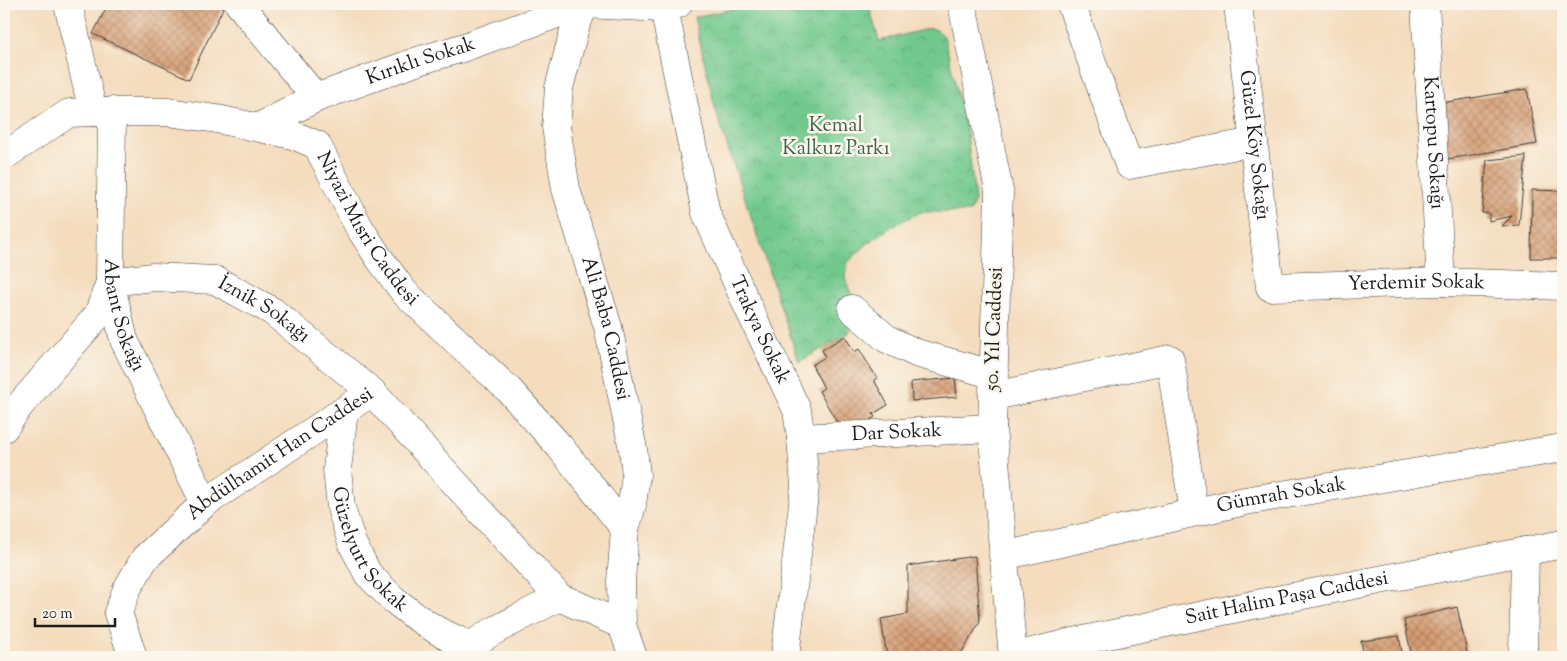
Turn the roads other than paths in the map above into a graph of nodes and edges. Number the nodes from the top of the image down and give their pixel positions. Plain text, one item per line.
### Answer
1 (68, 4) edge
2 (239, 4) edge
3 (585, 4) edge
4 (962, 4) edge
5 (1071, 4) edge
6 (1238, 4) edge
7 (1424, 4) edge
8 (671, 6) edge
9 (316, 98) junction
10 (103, 111) junction
11 (259, 127) junction
12 (1254, 142) junction
13 (4, 156) edge
14 (110, 282) junction
15 (1441, 282) junction
16 (1563, 286) edge
17 (1270, 287) joint
18 (852, 309) dead end
19 (994, 386) junction
20 (372, 392) junction
21 (344, 410) junction
22 (4, 428) edge
23 (992, 428) junction
24 (801, 438) junction
25 (1563, 448) edge
26 (205, 502) junction
27 (1194, 512) junction
28 (625, 528) junction
29 (1563, 544) edge
30 (1525, 551) junction
31 (1003, 556) junction
32 (559, 597) junction
33 (622, 625) junction
34 (461, 652) edge
35 (132, 657) edge
36 (633, 657) edge
37 (784, 657) edge
38 (1012, 657) edge
39 (1523, 657) edge

1 - 10 street, Abant Sokağı
2 - 9 street
3 - 8 street
3 - 9 street, Kırıklı Sokak
3 - 28 street, Ali Baba Caddesi
4 - 19 street, 50. Yıl Caddesi
5 - 12 street
6 - 12 street, Güzel Köy Sokağı
7 - 15 street, Kartopu Sokağı
8 - 24 street, Trakya Sokak
9 - 11 street, Kırıklı Sokak
10 - 11 street, Niyazi Mısri Caddesi
10 - 13 street, Niyazi Mısri Caddesi
10 - 14 street, Abant Sokağı
11 - 28 street, Niyazi Mısri Caddesi
12 - 17 street, Güzel Köy Sokağı
14 - 20 street, İznik Sokağı
14 - 22 street
14 - 26 street, Abant Sokağı
15 - 16 street, Yerdemir Sokak
15 - 17 street, Yerdemir Sokak
18 - 19 street
19 - 23 street, 50. Yıl Caddesi
19 - 27 street
20 - 21 street, Abdülhamit Han Caddesi
20 - 32 street, Abdülhamit Han Caddesi
21 - 26 street, Abdülhamit Han Caddesi
21 - 34 street, Güzelyurt Sokak
23 - 24 street, Dar Sokak
23 - 31 street, 50. Yıl Caddesi
24 - 37 street, Trakya Sokak
25 - 27 street, Gümrah Sokak
26 - 35 street, Abdülhamit Han Caddesi
27 - 31 street, Gümrah Sokak
28 - 33 street, Ali Baba Caddesi
29 - 30 street, Sait Halim Paşa Caddesi
30 - 38 street, Sait Halim Paşa Caddesi
30 - 39 street
31 - 38 street, 50. Yıl Caddesi
32 - 33 street, Abdülhamit Han Caddesi
32 - 34 street
33 - 36 street, Ali Baba Caddesi

